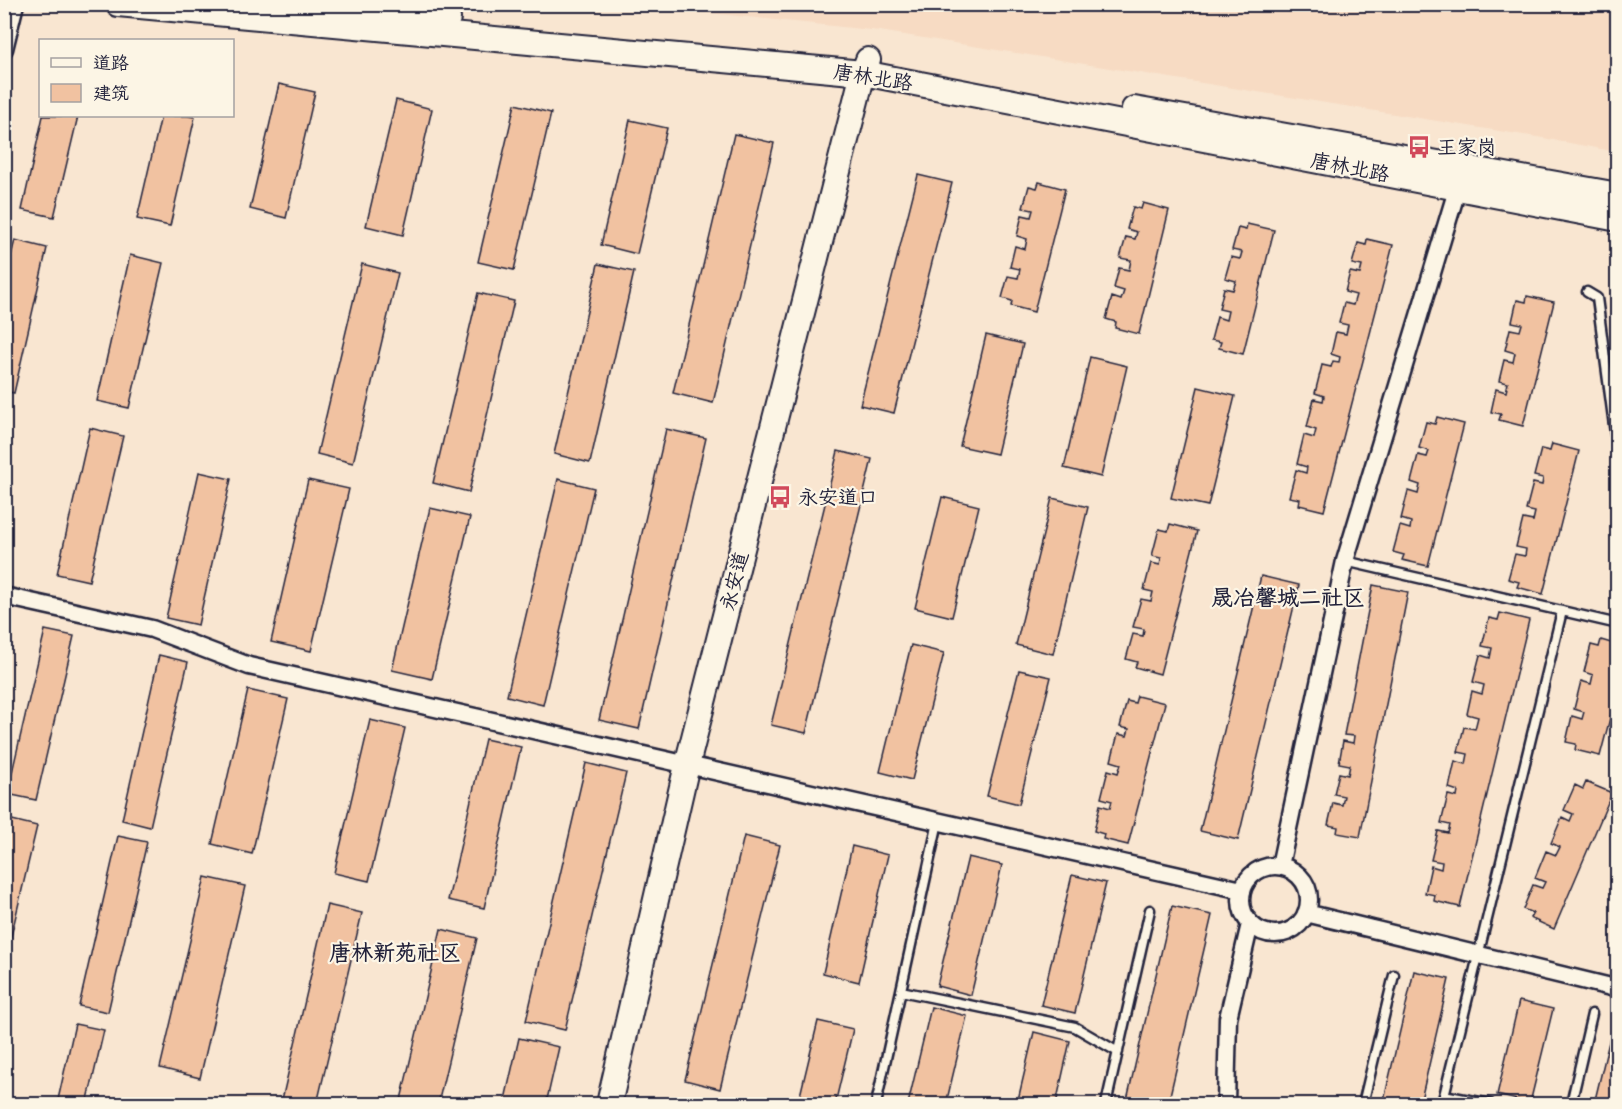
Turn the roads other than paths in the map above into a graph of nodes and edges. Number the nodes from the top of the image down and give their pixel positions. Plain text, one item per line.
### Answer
1 (15, 4) edge
2 (118, 4) edge
3 (310, 4) edge
4 (4, 49) edge
5 (865, 66) junction
6 (1460, 178) junction
7 (1617, 195) edge
8 (1617, 219) edge
9 (1587, 291) dead end
10 (1617, 456) edge
11 (1346, 561) junction
12 (4, 596) edge
13 (1562, 611) junction
14 (1617, 624) edge
15 (687, 765) junction
16 (938, 822) junction
17 (1280, 866) junction
18 (1242, 890) junction
19 (1150, 910) dead end
20 (1306, 914) junction
21 (1250, 924) junction
22 (1478, 955) junction
23 (1394, 975) dead end
24 (1617, 986) edge
25 (901, 991) junction
26 (1592, 1014) dead end
27 (1118, 1052) junction
28 (1444, 1095) junction
29 (609, 1104) edge
30 (876, 1104) edge
31 (1106, 1104) edge
32 (1226, 1104) edge
33 (1363, 1104) edge
34 (1442, 1104) edge
35 (1490, 1104) edge
36 (1571, 1104) edge

1 - 4 street
2 - 5 main road, 唐林北路
3 - 5 main road, 唐林北路
5 - 6 main road, 唐林北路
5 - 15 main road, 永安道
6 - 7 main road, 唐林北路
6 - 8 main road, 唐林北路
6 - 11 street
9 - 10 lane
11 - 13 lane
11 - 17 street
12 - 15 street
13 - 14 lane
13 - 22 lane
15 - 16 street
15 - 29 main road, 永安道
16 - 18 street
16 - 25 lane
17 - 18 street
17 - 20 street
18 - 21 street
19 - 27 lane
20 - 21 street
20 - 22 street
21 - 32 street
22 - 24 street
22 - 28 lane
23 - 33 lane
25 - 27 lane
25 - 30 lane
26 - 36 lane
27 - 31 lane
28 - 34 lane
28 - 35 lane

